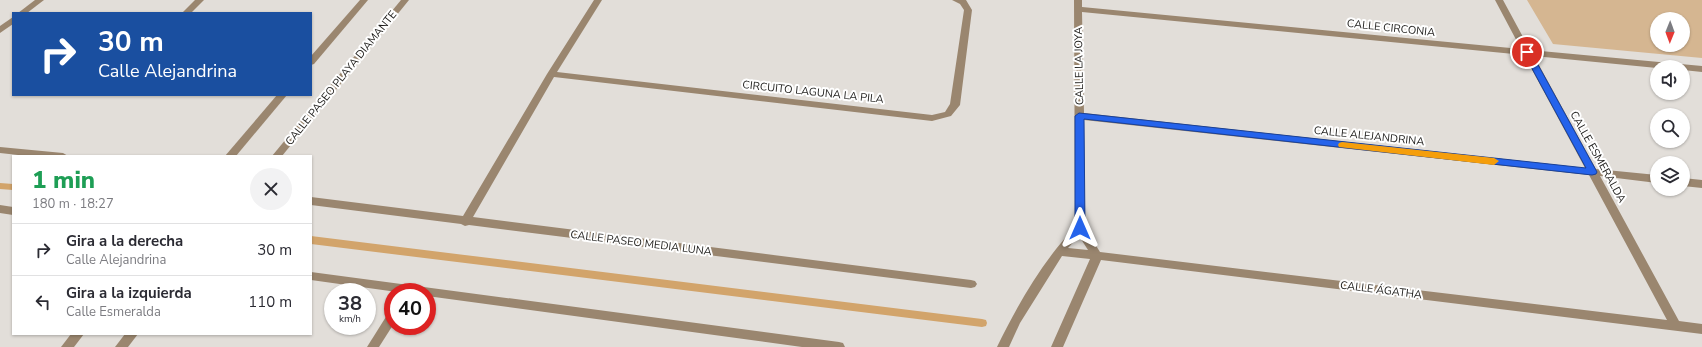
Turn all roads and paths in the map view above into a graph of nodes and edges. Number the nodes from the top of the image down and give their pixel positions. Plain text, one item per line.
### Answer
1 (40, 0) edge
2 (200, 0) edge
3 (364, 0) edge
4 (405, 0) edge
5 (598, 0) edge
6 (956, 0) edge
7 (1499, 0) edge
8 (1078, 4) edge
9 (23, 12) edge
10 (187, 12) edge
11 (12, 22) edge
12 (0, 30) edge
13 (1527, 52) junction
14 (312, 61) edge
15 (1702, 69) edge
16 (551, 74) junction
17 (281, 96) edge
18 (1079, 116) junction
19 (0, 150) edge
20 (52, 155) edge
21 (231, 155) edge
22 (278, 155) edge
23 (1592, 172) junction
24 (1650, 178) edge
25 (1690, 183) edge
26 (1702, 184) edge
27 (312, 202) edge
28 (0, 209) edge
29 (12, 211) edge
30 (465, 222) junction
31 (1080, 228) junction
32 (1059, 251) junction
33 (1097, 256) junction
34 (312, 276) edge
35 (971, 284) dead end
36 (384, 286) edge
37 (436, 294) edge
38 (1676, 326) junction
39 (384, 329) edge
40 (1702, 329) edge
41 (77, 335) edge
42 (131, 335) edge
43 (66, 347) edge
44 (122, 347) edge
45 (372, 347) edge
46 (839, 347) edge
47 (1003, 347) edge
48 (1057, 347) edge

1 - 9 street
2 - 10 street
3 - 14 street
4 - 22 street, CALLE PASEO PLAYA DIAMANTE
5 - 16 street
6 - 16 street, CIRCUITO LAGUNA LA PILA
7 - 13 street, CALLE ESMERALDA
8 - 13 street, CALLE CIRCONIA
8 - 18 street, CALLE LA JOYA
11 - 12 street
13 - 15 street, CALLE CIRCONIA
13 - 23 street, CALLE ESMERALDA
16 - 30 street
17 - 21 street
18 - 23 street, CALLE ALEJANDRINA
18 - 31 street, CALLE LA JOYA
19 - 20 street
23 - 24 street, CALLE ALEJANDRINA
23 - 38 street, CALLE ESMERALDA
25 - 26 street
27 - 30 street, CALLE PASEO MEDIA LUNA
28 - 29 street
30 - 35 street, CALLE PASEO MEDIA LUNA
31 - 32 street
31 - 33 street
32 - 33 street, CALLE ÁGATHA
32 - 47 street
33 - 38 street, CALLE ÁGATHA
33 - 48 street
34 - 36 street
37 - 46 street
38 - 40 street, CALLE ÁGATHA
39 - 45 street
41 - 43 street
42 - 44 street

